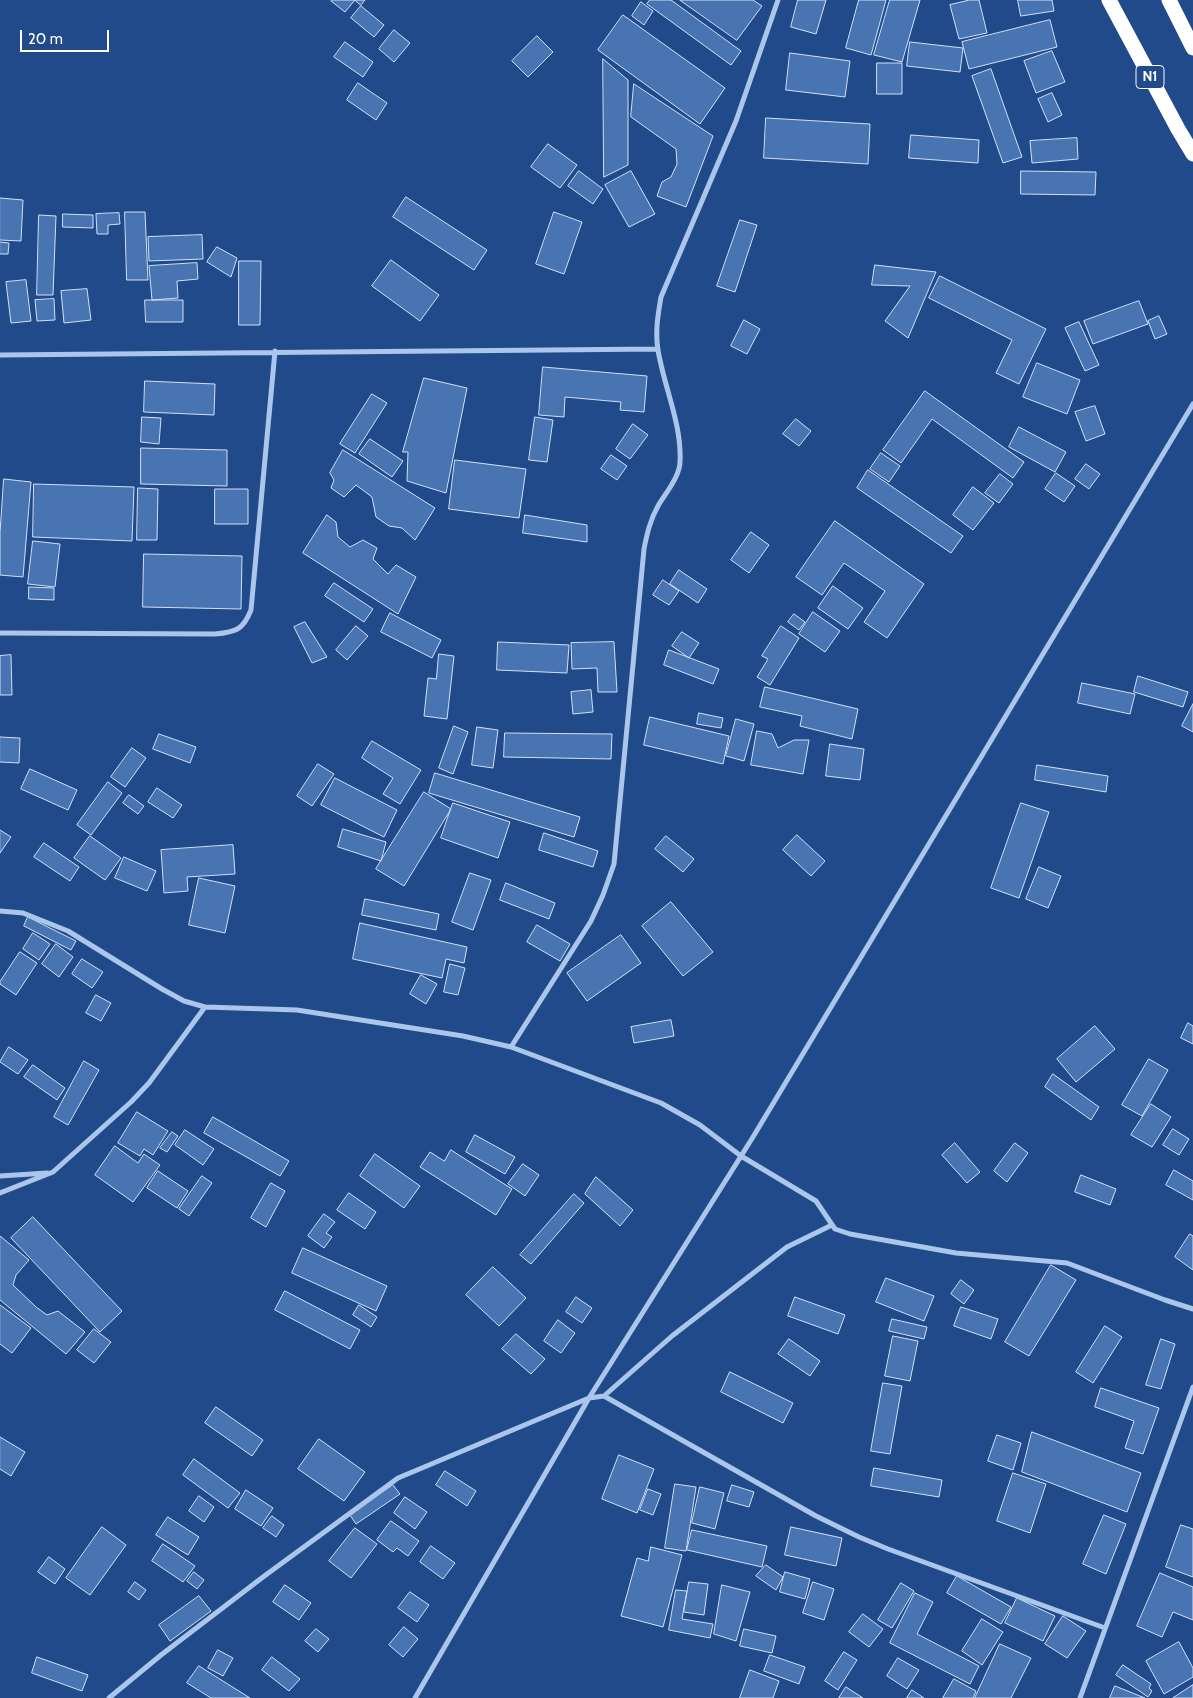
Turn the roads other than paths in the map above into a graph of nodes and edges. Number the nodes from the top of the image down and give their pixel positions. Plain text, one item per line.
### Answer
1 (778, 0) edge
2 (1109, 0) edge
3 (1169, 0) edge
4 (1193, 48) edge
5 (1193, 154) edge
6 (658, 349) junction
7 (275, 351) junction
8 (0, 354) edge
9 (1193, 404) edge
10 (0, 633) edge
11 (0, 911) edge
12 (205, 1007) junction
13 (511, 1047) junction
14 (741, 1156) junction
15 (53, 1172) junction
16 (0, 1176) edge
17 (0, 1193) edge
18 (832, 1225) junction
19 (1193, 1309) edge
20 (1193, 1387) edge
21 (604, 1396) junction
22 (589, 1398) junction
23 (1105, 1628) junction
24 (109, 1698) edge
25 (415, 1698) edge
26 (1080, 1698) edge

1 - 6 street
2 - 5 highway, N1
3 - 4 highway
6 - 7 street
6 - 13 street
7 - 8 street
7 - 10 street
9 - 14 street
11 - 12 street
12 - 13 street
12 - 15 street
13 - 14 street
14 - 18 street
14 - 22 street
15 - 16 street
15 - 17 street
18 - 19 street
18 - 21 street
20 - 23 street
21 - 22 street
21 - 23 street
22 - 24 street
22 - 25 street
23 - 26 street

